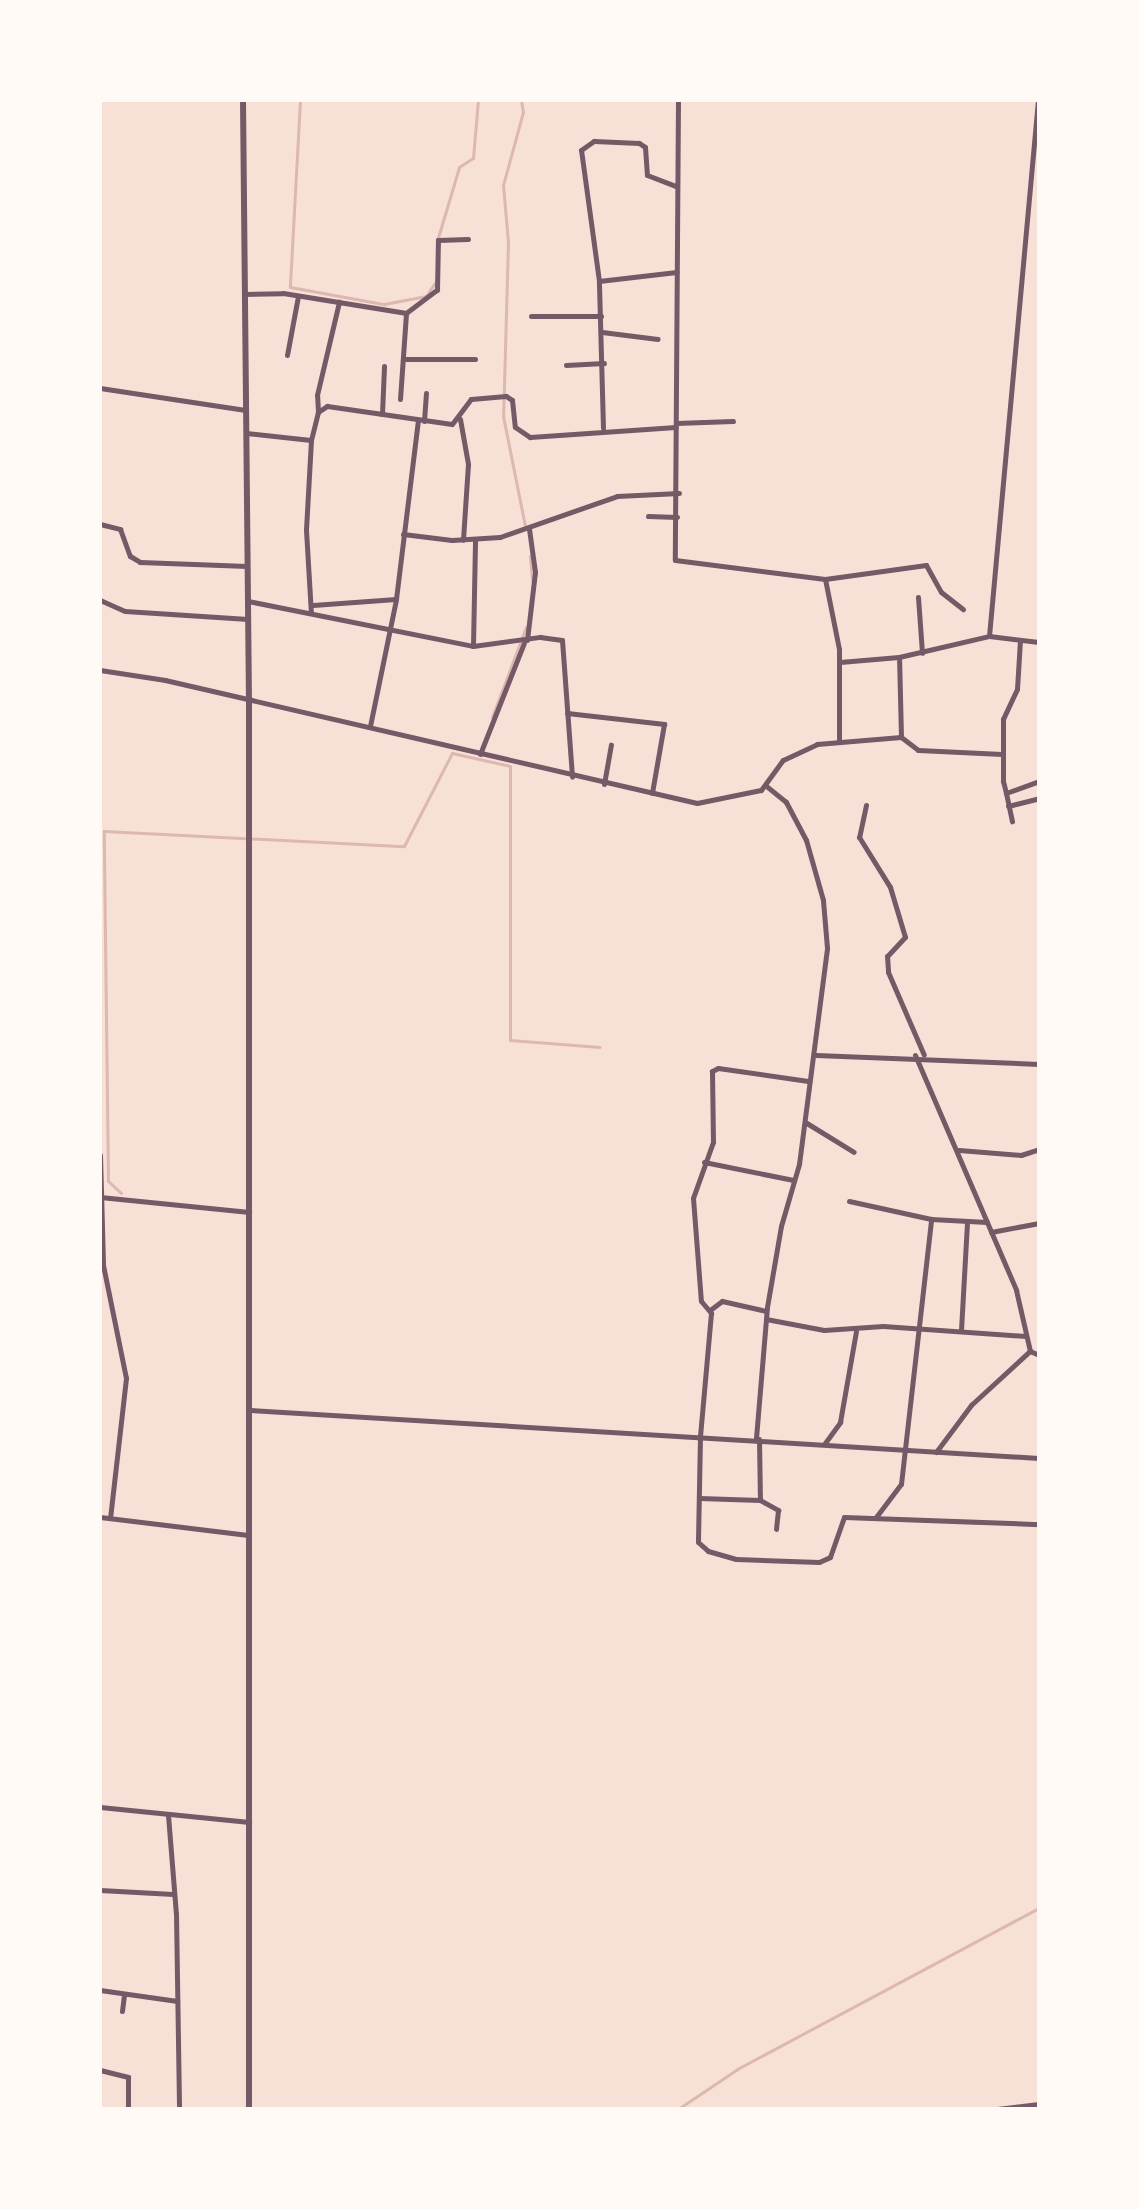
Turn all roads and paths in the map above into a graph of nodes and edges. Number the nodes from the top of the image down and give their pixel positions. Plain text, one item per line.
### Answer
1 (243, 100) edge
2 (678, 100) edge
3 (1038, 100) edge
4 (676, 186) junction
5 (468, 239) dead end
6 (676, 272) junction
7 (599, 281) junction
8 (244, 294) junction
9 (298, 296) junction
10 (339, 302) junction
11 (406, 313) junction
12 (531, 316) dead end
13 (601, 316) junction
14 (602, 332) junction
15 (658, 339) dead end
16 (287, 355) dead end
17 (406, 359) junction
18 (475, 359) dead end
19 (604, 363) junction
20 (566, 365) dead end
21 (384, 366) dead end
22 (100, 388) edge
23 (426, 393) dead end
24 (400, 399) dead end
25 (245, 410) junction
26 (318, 412) junction
27 (382, 414) junction
28 (460, 419) junction
29 (421, 420) junction
30 (733, 421) dead end
31 (676, 425) junction
32 (603, 428) junction
33 (246, 433) junction
34 (311, 440) junction
35 (679, 493) junction
36 (648, 516) dead end
37 (677, 517) junction
38 (100, 524) edge
39 (529, 529) junction
40 (403, 534) junction
41 (463, 540) junction
42 (475, 540) junction
43 (247, 566) junction
44 (825, 579) junction
45 (918, 597) dead end
46 (396, 599) junction
47 (100, 600) edge
48 (248, 601) junction
49 (313, 605) junction
50 (963, 609) dead end
51 (311, 613) junction
52 (248, 619) junction
53 (389, 629) junction
54 (989, 636) junction
55 (1020, 640) junction
56 (525, 642) junction
57 (1039, 642) edge
58 (473, 646) junction
59 (922, 653) junction
60 (899, 657) junction
61 (840, 662) junction
62 (100, 670) edge
63 (249, 702) junction
64 (567, 713) junction
65 (370, 726) junction
66 (901, 737) junction
67 (839, 740) junction
68 (611, 745) dead end
69 (480, 754) junction
70 (1002, 754) junction
71 (572, 777) junction
72 (1039, 781) edge
73 (604, 784) junction
74 (766, 786) junction
75 (652, 793) junction
76 (1006, 793) junction
77 (1039, 798) edge
78 (866, 805) dead end
79 (1008, 806) junction
80 (1012, 821) dead end
81 (816, 1055) junction
82 (915, 1055) junction
83 (924, 1055) junction
84 (1039, 1064) edge
85 (808, 1081) junction
86 (805, 1122) junction
87 (1039, 1149) edge
88 (959, 1150) junction
89 (854, 1152) dead end
90 (100, 1155) edge
91 (704, 1162) junction
92 (794, 1180) junction
93 (101, 1197) edge
94 (849, 1201) dead end
95 (249, 1212) junction
96 (931, 1219) junction
97 (967, 1222) junction
98 (987, 1222) junction
99 (1039, 1223) edge
100 (991, 1232) junction
101 (102, 1265) edge
102 (710, 1310) junction
103 (766, 1311) junction
104 (766, 1319) junction
105 (922, 1327) junction
106 (961, 1330) junction
107 (856, 1331) junction
108 (1026, 1336) junction
109 (1030, 1351) junction
110 (1039, 1355) edge
111 (250, 1410) junction
112 (700, 1436) junction
113 (758, 1438) junction
114 (825, 1444) junction
115 (903, 1448) junction
116 (936, 1452) junction
117 (1039, 1458) edge
118 (699, 1498) junction
119 (760, 1500) junction
120 (100, 1517) edge
121 (876, 1517) junction
122 (110, 1518) junction
123 (1039, 1524) edge
124 (776, 1529) dead end
125 (248, 1535) junction
126 (100, 1807) edge
127 (168, 1815) junction
128 (249, 1822) junction
129 (100, 1890) edge
130 (173, 1894) junction
131 (100, 1990) edge
132 (124, 1994) junction
133 (177, 2001) junction
134 (122, 2011) dead end
135 (100, 2070) edge
136 (1039, 2104) edge
137 (128, 2109) edge
138 (179, 2109) edge
139 (249, 2109) edge
140 (997, 2109) edge

1 - 8 street
2 - 4 street
3 - 54 street
4 - 6 street
4 - 7 street
5 - 11 street
6 - 7 street
6 - 31 street
7 - 13 street
8 - 9 street
8 - 25 street
9 - 10 street
9 - 16 street
10 - 11 street
10 - 26 street
11 - 17 street
12 - 13 street
13 - 14 street
14 - 15 street
14 - 19 street
17 - 18 street
17 - 24 street
19 - 20 street
19 - 32 street
21 - 27 street
22 - 25 street
23 - 29 street
25 - 33 street
26 - 27 street
26 - 34 street
27 - 29 street
28 - 29 street
28 - 32 street
28 - 41 street
29 - 40 street
30 - 31 street
31 - 32 street
31 - 35 street
33 - 34 street
33 - 43 street
34 - 49 street
35 - 37 street
35 - 39 street
36 - 37 street
37 - 44 street
38 - 43 street
39 - 42 street
39 - 56 street
40 - 41 street
40 - 46 street
41 - 42 street
42 - 58 street
43 - 48 street
44 - 50 street
44 - 61 street
45 - 59 street
46 - 49 street
46 - 53 street
47 - 52 street
48 - 51 street
48 - 52 street
49 - 51 street
51 - 53 street
52 - 63 street
53 - 58 street
53 - 65 street
54 - 55 street
54 - 59 street
55 - 57 street
55 - 70 street
56 - 58 street
56 - 64 street
56 - 69 street
59 - 60 street
60 - 61 street
60 - 66 street
61 - 67 street
62 - 63 street
63 - 65 street
63 - 95 street
64 - 71 street
64 - 75 street
65 - 69 street
66 - 67 street
66 - 70 street
67 - 74 street
68 - 73 street
69 - 71 street
70 - 76 street
71 - 73 street
72 - 76 street
73 - 75 street
74 - 75 street
74 - 81 street
76 - 79 street
77 - 79 street
78 - 83 street
79 - 80 street
81 - 82 street
81 - 85 street
82 - 83 street
82 - 88 street
83 - 84 street
85 - 86 street
85 - 91 street
86 - 89 street
86 - 92 street
87 - 88 street
88 - 98 street
90 - 93 street
91 - 92 street
91 - 102 street
92 - 103 street
93 - 95 street
93 - 101 street
94 - 96 street
95 - 111 street
96 - 97 street
96 - 105 street
97 - 98 street
97 - 106 street
98 - 100 street
99 - 100 street
100 - 108 street
101 - 122 street
102 - 103 street
102 - 112 street
103 - 104 street
104 - 107 street
104 - 113 street
105 - 106 street
105 - 107 street
105 - 115 street
106 - 108 street
107 - 114 street
108 - 109 street
109 - 110 street
109 - 116 street
111 - 112 street
111 - 125 street
112 - 113 street
112 - 118 street
113 - 114 street
113 - 119 street
114 - 115 street
115 - 116 street
115 - 121 street
116 - 117 street
118 - 119 street
118 - 121 street
119 - 124 street
120 - 122 street
121 - 123 street
122 - 125 street
125 - 128 street
126 - 127 street
127 - 128 street
127 - 130 street
128 - 139 street
129 - 130 street
130 - 133 street
131 - 132 street
132 - 133 street
132 - 134 street
133 - 138 street
135 - 137 street
136 - 140 street

